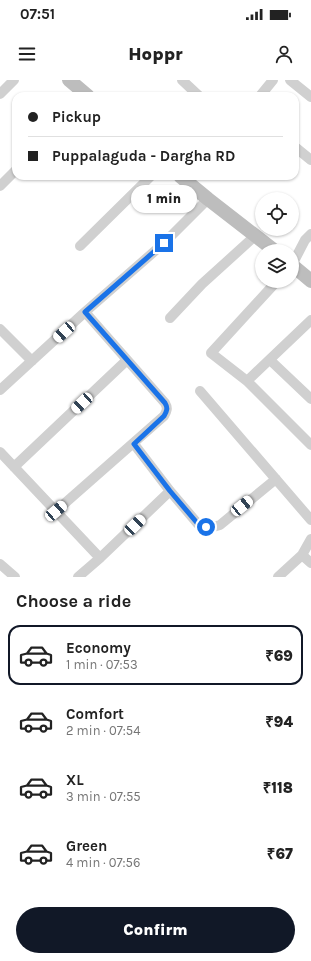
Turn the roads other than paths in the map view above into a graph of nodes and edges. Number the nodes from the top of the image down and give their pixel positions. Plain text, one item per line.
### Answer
1 (14, 80) edge
2 (69, 80) edge
3 (182, 80) edge
4 (274, 80) edge
5 (290, 80) edge
6 (83, 92) edge
7 (195, 92) edge
8 (264, 92) edge
9 (0, 94) edge
10 (311, 96) edge
11 (299, 150) edge
12 (311, 160) edge
13 (12, 174) edge
14 (147, 180) edge
15 (188, 180) edge
16 (0, 186) edge
17 (208, 199) junction
18 (311, 234) edge
19 (255, 236) junction
20 (266, 244) edge
21 (80, 246) dead end
22 (299, 252) edge
23 (299, 271) edge
24 (311, 281) edge
25 (271, 288) edge
26 (85, 312) junction
27 (170, 318) dead end
28 (311, 320) edge
29 (0, 329) edge
30 (127, 360) junction
31 (270, 360) junction
32 (32, 361) junction
33 (247, 381) junction
34 (0, 390) edge
35 (200, 391) dead end
36 (311, 400) edge
37 (134, 444) junction
38 (311, 445) edge
39 (0, 452) edge
40 (14, 467) junction
41 (276, 479) junction
42 (170, 491) junction
43 (56, 511) junction
44 (311, 520) edge
45 (311, 539) edge
46 (302, 555) junction
47 (100, 558) junction
48 (311, 563) edge
49 (0, 564) edge
50 (0, 572) edge
51 (5, 577) edge
52 (15, 577) edge
53 (78, 577) edge
54 (278, 577) edge

1 - 9 street
2 - 6 street
3 - 7 street
4 - 8 street
5 - 10 street
11 - 12 street
13 - 16 street
14 - 21 street
15 - 17 street
17 - 19 street
17 - 26 street
18 - 22 street
19 - 20 street
19 - 27 street
23 - 24 street
25 - 33 street
26 - 30 street
26 - 32 street
28 - 31 street
29 - 32 street
30 - 37 street
30 - 40 street
31 - 33 street
31 - 36 street
32 - 34 street
33 - 38 street
35 - 41 street
37 - 42 street
37 - 43 street
39 - 40 street
40 - 43 street
41 - 42 street
41 - 44 street
42 - 47 street
43 - 47 street
45 - 46 street
46 - 48 street
46 - 54 street
47 - 53 street
49 - 52 street
50 - 51 street

